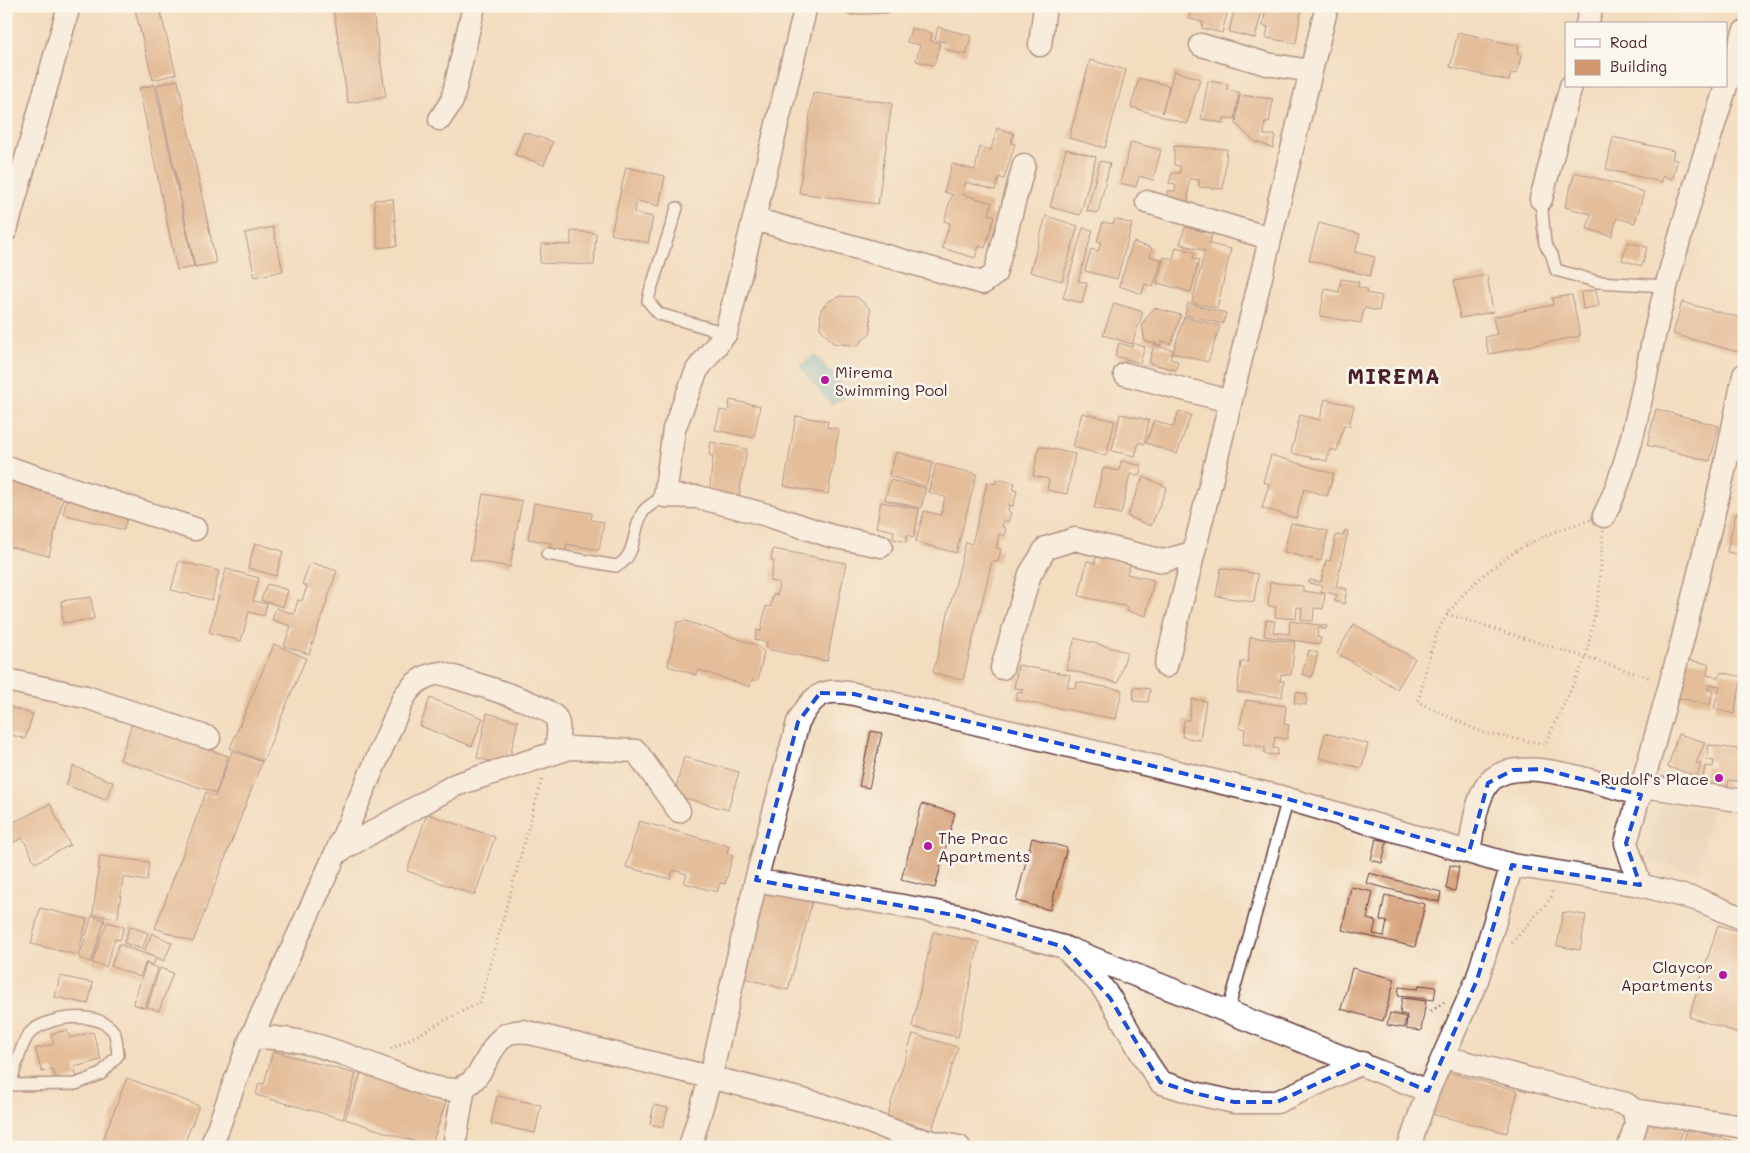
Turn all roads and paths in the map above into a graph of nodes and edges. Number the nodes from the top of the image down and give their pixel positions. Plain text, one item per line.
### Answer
1 (69, 6) edge
2 (474, 6) edge
3 (806, 6) edge
4 (1045, 6) edge
5 (1326, 6) edge
6 (1592, 6) edge
7 (1588, 22) edge
8 (1744, 32) edge
9 (1040, 45) dead end
10 (1201, 45) dead end
11 (1311, 71) junction
12 (1728, 80) edge
13 (1569, 88) edge
14 (1725, 88) edge
15 (440, 119) dead end
16 (1024, 166) dead end
17 (1541, 199) joint
18 (1147, 202) dead end
19 (678, 208) dead end
20 (754, 220) junction
21 (6, 230) edge
22 (1270, 238) junction
23 (1666, 286) junction
24 (726, 333) junction
25 (1125, 374) dead end
26 (1744, 375) edge
27 (1229, 401) junction
28 (6, 467) edge
29 (665, 496) junction
30 (1604, 516) junction
31 (195, 529) dead end
32 (881, 546) dead end
33 (1192, 553) junction
34 (547, 554) dead end
35 (1447, 614) junction
36 (1586, 657) junction
37 (1166, 666) dead end
38 (1002, 668) dead end
39 (6, 680) edge
40 (1670, 684) junction
41 (209, 738) dead end
42 (555, 753) junction
43 (542, 779) dead end
44 (1643, 790) junction
45 (1288, 799) junction
46 (1744, 801) edge
47 (679, 811) dead end
48 (1469, 852) junction
49 (336, 853) junction
50 (1512, 865) junction
51 (756, 880) junction
52 (1640, 885) junction
53 (1552, 889) dead end
54 (1744, 919) edge
55 (1508, 946) dead end
56 (1064, 947) junction
57 (1446, 1001) dead end
58 (1228, 1011) junction
59 (1431, 1011) dead end
60 (251, 1038) junction
61 (1444, 1057) junction
62 (364, 1063) junction
63 (1362, 1063) junction
64 (710, 1079) junction
65 (8, 1085) edge
66 (464, 1086) junction
67 (1428, 1091) junction
68 (1634, 1110) junction
69 (1744, 1127) edge
70 (911, 1142) edge
71 (211, 1147) edge
72 (454, 1147) edge
73 (690, 1147) edge
74 (959, 1147) edge
75 (1409, 1147) edge
76 (1629, 1147) edge

1 - 21 street
2 - 15 street
3 - 20 street
4 - 9 street
5 - 11 street
6 - 7 street
8 - 12 street
10 - 11 street
11 - 22 street
13 - 17 street
14 - 23 street
16 - 20 street
17 - 23 lane
18 - 22 street
19 - 24 lane
20 - 24 street
22 - 27 street
23 - 30 street
24 - 29 street
25 - 27 street
26 - 40 street
27 - 33 street
28 - 31 street
29 - 32 street
29 - 34 lane
30 - 35 path
30 - 36 path
33 - 37 street
33 - 38 street
35 - 36 path
35 - 36 path
36 - 40 path
39 - 41 street
40 - 44 street
42 - 47 street
42 - 49 street
42 - 49 street
43 - 62 path
44 - 46 street
44 - 48 street
44 - 52 street
45 - 48 street
45 - 51 street
45 - 58 lane
48 - 50 street
49 - 60 street
50 - 52 street
50 - 61 street
51 - 56 street
51 - 64 street
52 - 54 street
53 - 55 path
56 - 58 street
56 - 63 street
57 - 59 path
58 - 63 street
60 - 62 street
60 - 71 street
61 - 67 street
61 - 68 street
62 - 66 street
63 - 67 street
64 - 66 street
64 - 70 street
64 - 73 street
65 - 65 lane
66 - 72 street
67 - 75 street
68 - 69 street
68 - 76 street
70 - 74 street

